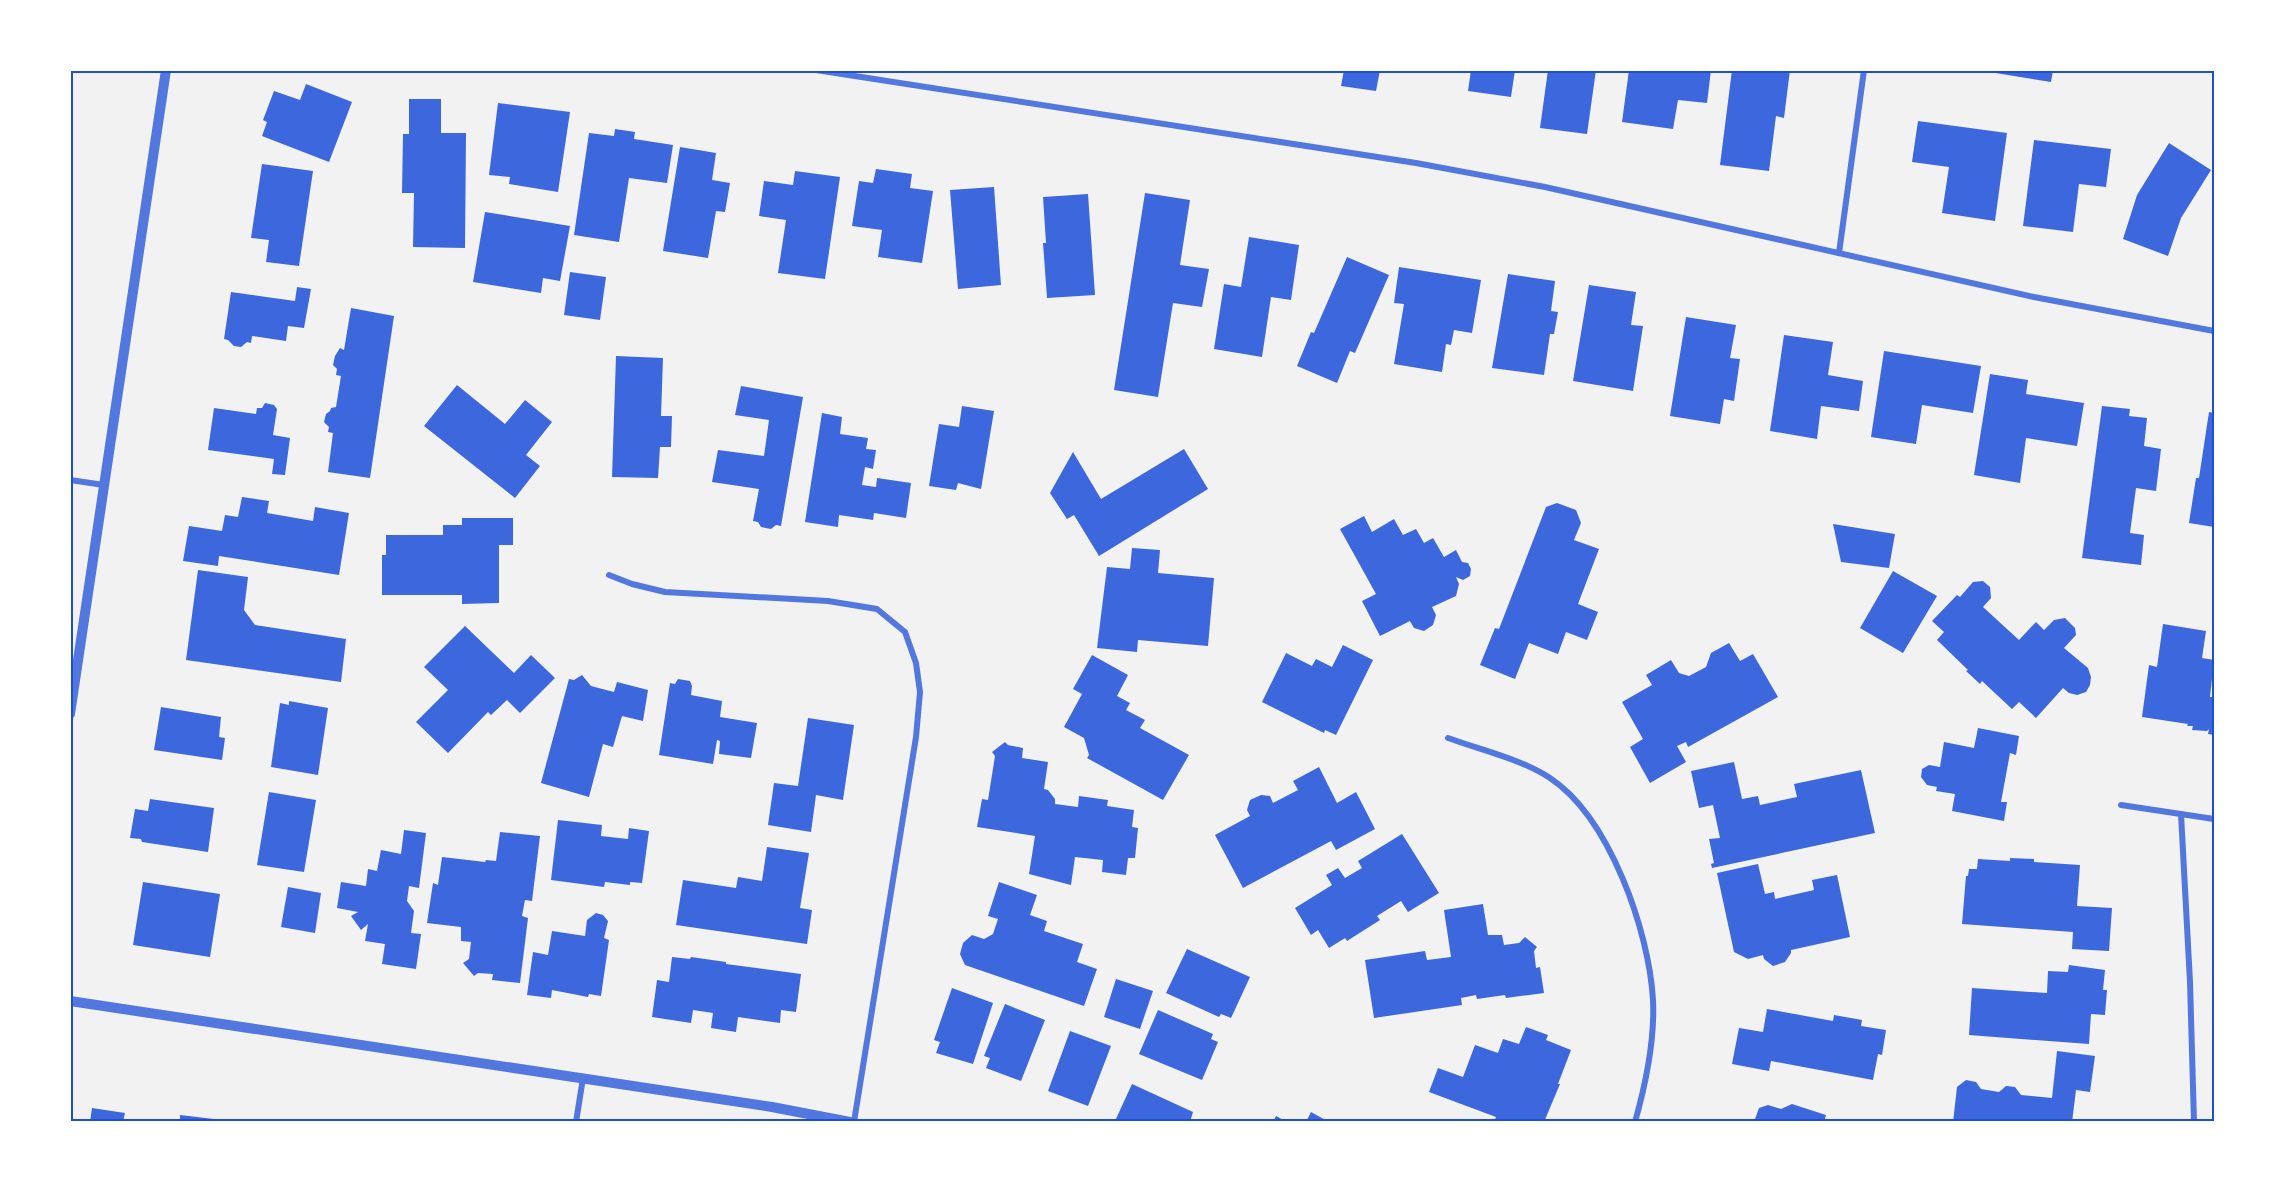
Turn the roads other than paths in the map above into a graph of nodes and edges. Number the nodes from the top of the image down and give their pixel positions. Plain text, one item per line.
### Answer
1 (166, 70) edge
2 (816, 70) edge
3 (1864, 70) edge
4 (1839, 252) junction
5 (2214, 331) edge
6 (70, 480) edge
7 (104, 485) junction
8 (609, 575) dead end
9 (70, 714) edge
10 (1448, 738) dead end
11 (2121, 805) dead end
12 (2181, 814) junction
13 (2214, 819) edge
14 (70, 1001) edge
15 (583, 1078) junction
16 (576, 1122) edge
17 (852, 1122) edge
18 (1635, 1122) edge
19 (2194, 1122) edge

1 - 7 street
2 - 4 street
3 - 4 street
4 - 5 street
6 - 7 street
7 - 9 street
8 - 17 street
10 - 18 street
11 - 12 street
12 - 13 street
12 - 19 street
14 - 15 street
15 - 16 street
15 - 17 street

